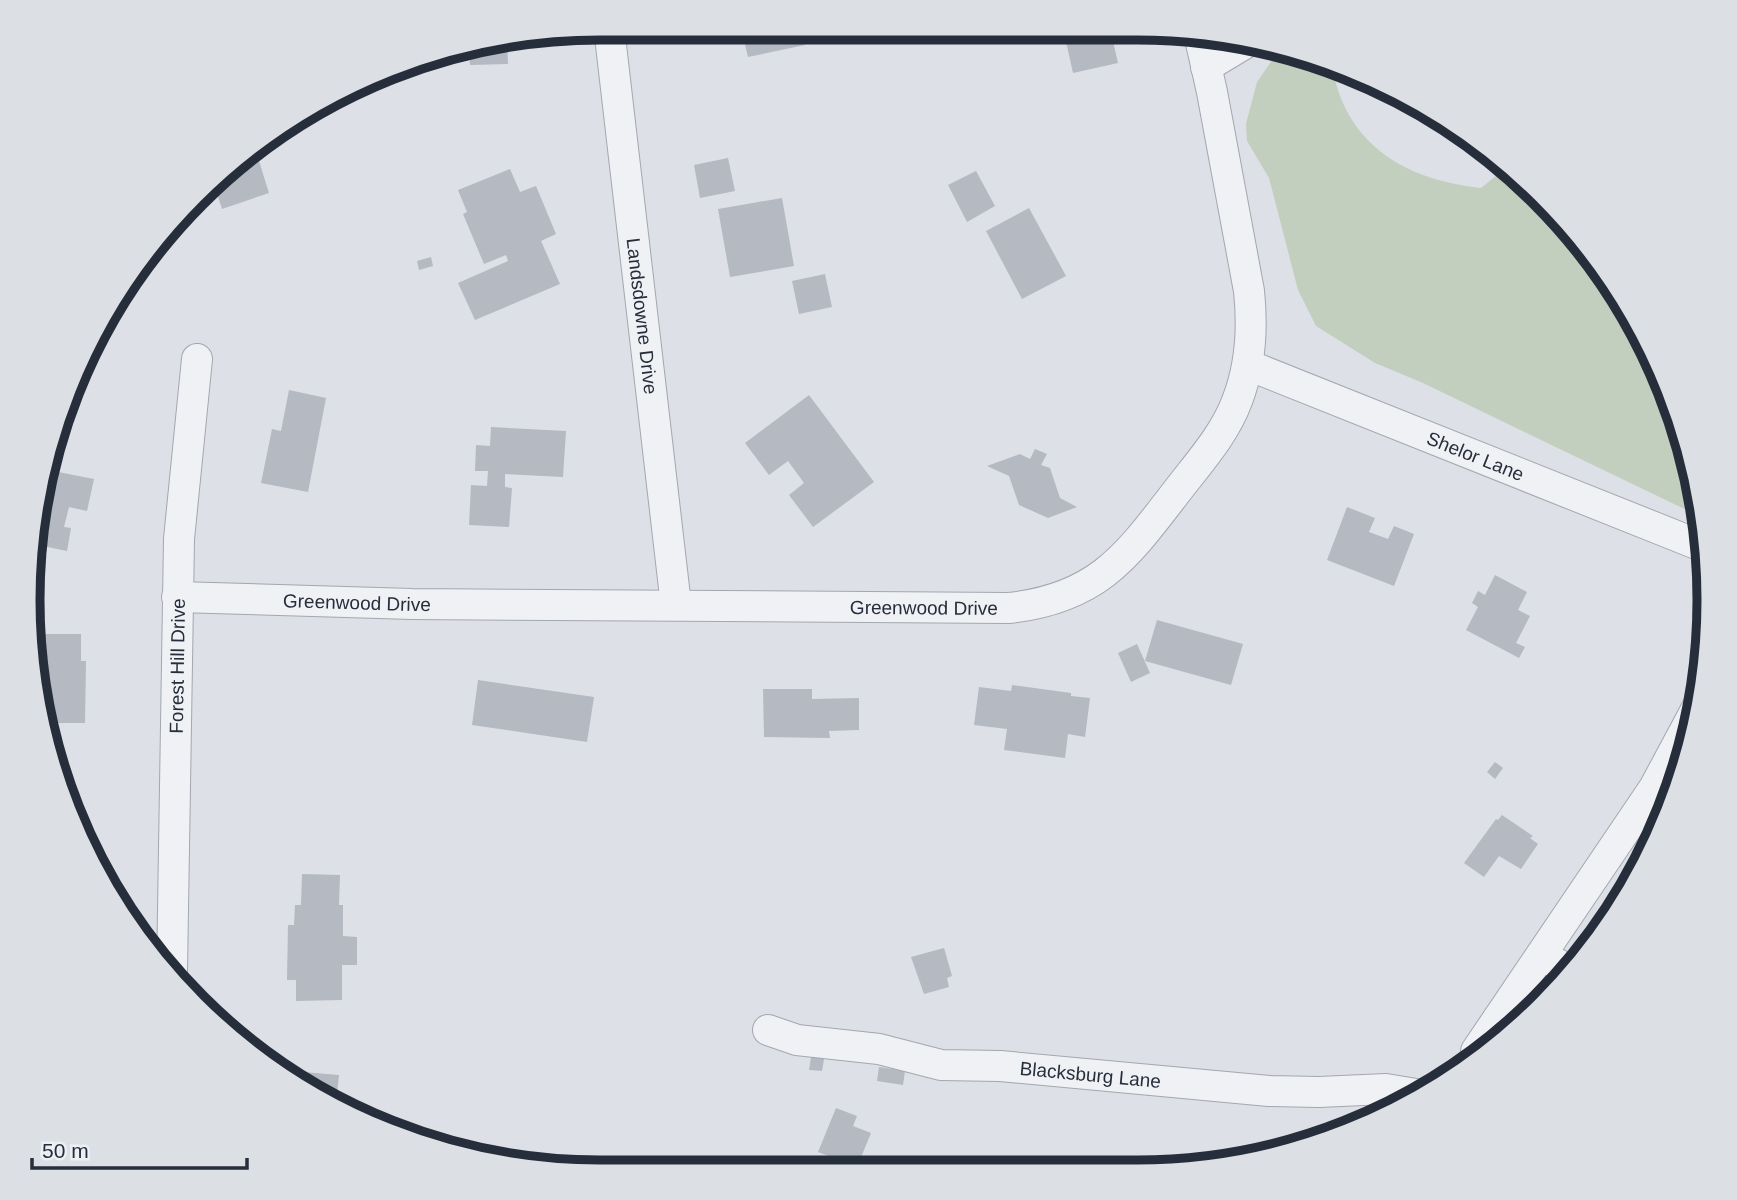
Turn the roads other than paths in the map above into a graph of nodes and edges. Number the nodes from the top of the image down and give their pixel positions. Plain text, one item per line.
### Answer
1 (610, 40) edge
2 (1201, 44) edge
3 (1236, 49) edge
4 (1206, 67) junction
5 (197, 359) dead end
6 (1248, 365) junction
7 (1694, 543) edge
8 (177, 597) junction
9 (676, 605) junction
10 (1679, 742) edge
11 (1541, 956) junction
12 (172, 961) edge
13 (1561, 966) edge
14 (768, 1030) dead end
15 (1484, 1039) edge
16 (1404, 1092) edge

1 - 9 street, Landsdowne Drive
2 - 4 street
3 - 4 street
4 - 6 street, Greenwood Drive
5 - 8 street, Forest Hill Drive
6 - 7 street, Shelor Lane
6 - 9 street, Greenwood Drive
8 - 9 street, Greenwood Drive
8 - 12 street, Forest Hill Drive
10 - 11 street
11 - 13 street
11 - 15 street
14 - 16 street, Blacksburg Lane

